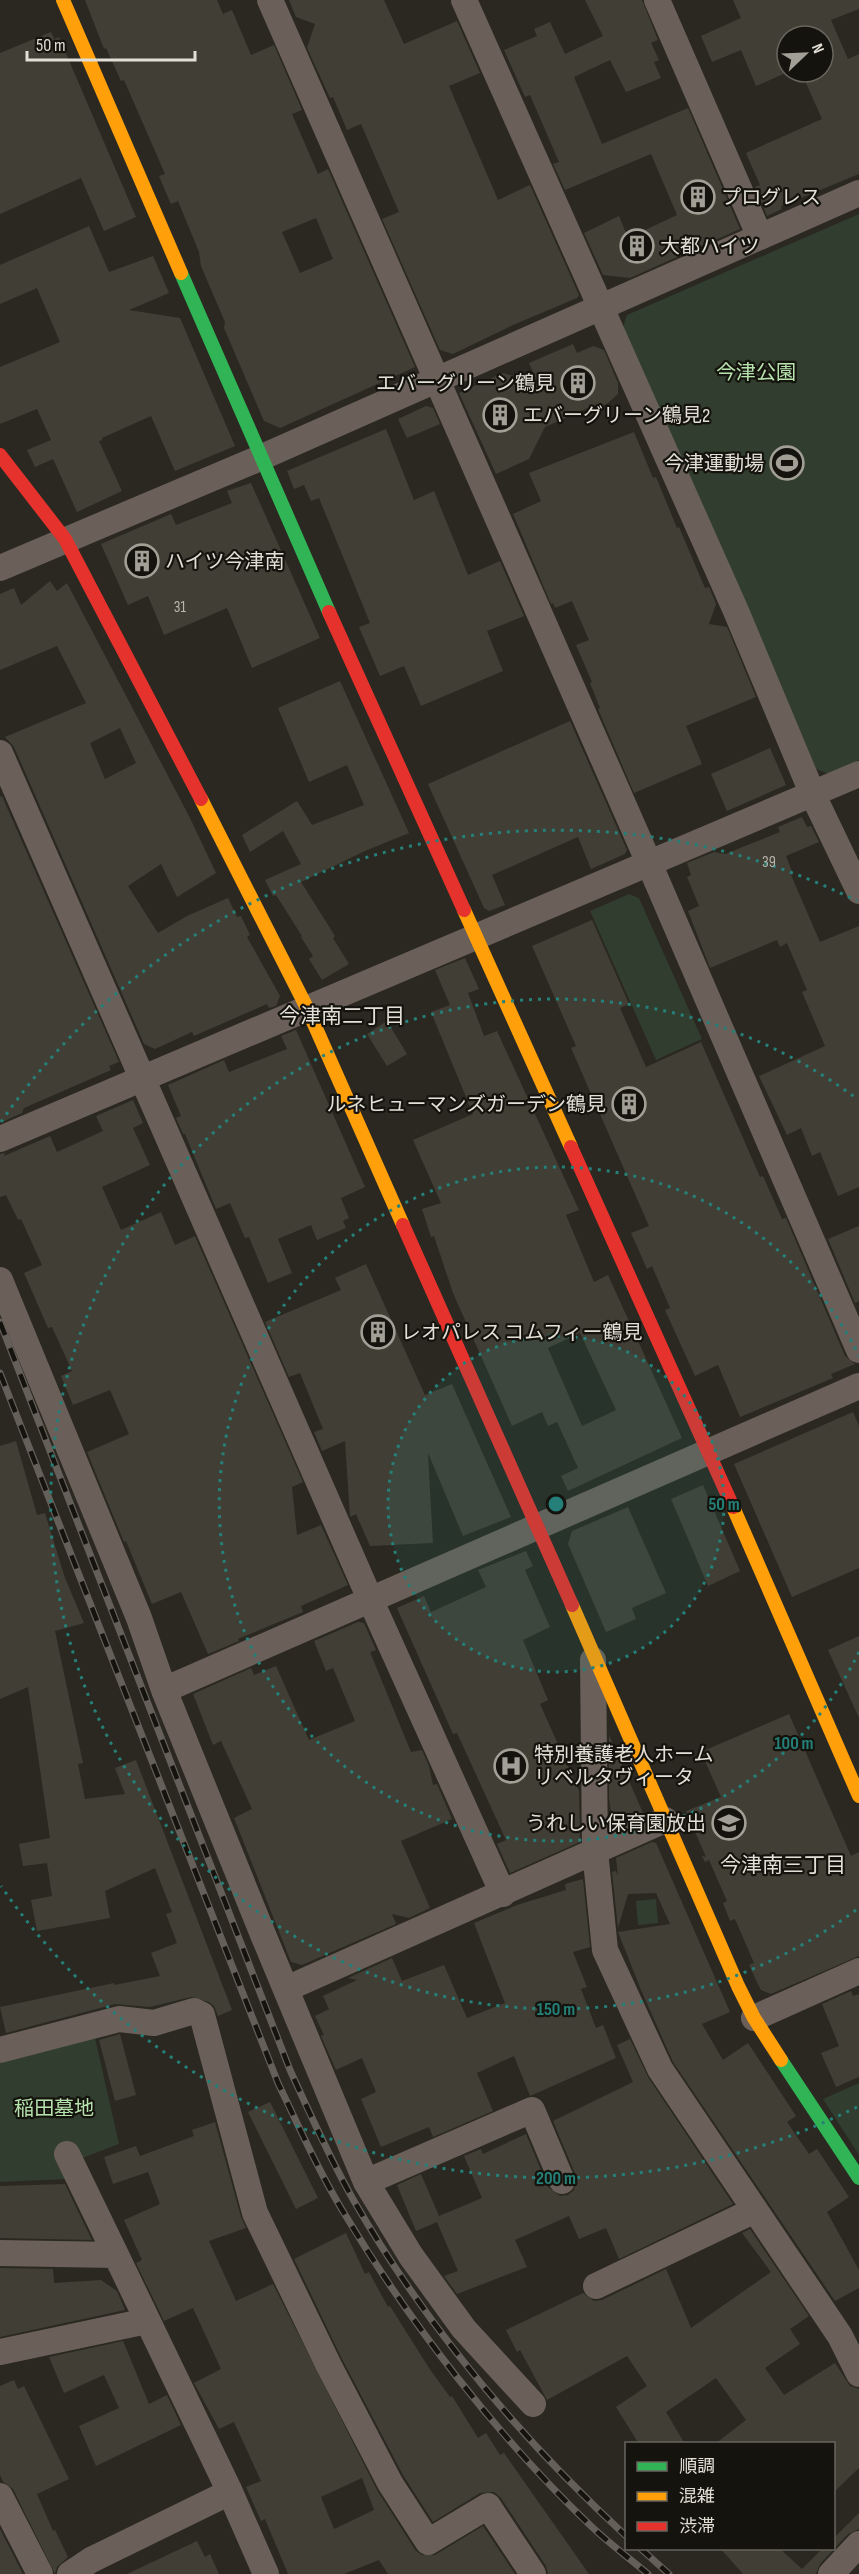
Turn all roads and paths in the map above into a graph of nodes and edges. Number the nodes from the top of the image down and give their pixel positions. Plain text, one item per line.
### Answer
1 (63, 0) edge
2 (270, 0) edge
3 (464, 0) edge
4 (657, 0) edge
5 (859, 193) edge
6 (760, 237) junction
7 (599, 308) junction
8 (436, 379) junction
9 (0, 455) edge
10 (260, 458) junction
11 (65, 539) junction
12 (0, 568) edge
13 (0, 753) edge
14 (859, 774) edge
15 (813, 795) junction
16 (649, 863) junction
17 (859, 891) edge
18 (475, 936) junction
19 (307, 1008) junction
20 (142, 1078) junction
21 (0, 1138) edge
22 (0, 1280) edge
23 (859, 1350) edge
24 (859, 1386) edge
25 (709, 1453) junction
26 (535, 1526) junction
27 (370, 1599) junction
28 (593, 1651) junction
29 (164, 1689) junction
30 (859, 1796) edge
31 (665, 1820) junction
32 (596, 1851) junction
33 (502, 1894) junction
34 (859, 1971) edge
35 (286, 1989) junction
36 (754, 2018) junction
37 (0, 2050) edge
38 (67, 2154) dead end
39 (859, 2178) edge
40 (562, 2181) dead end
41 (366, 2182) junction
42 (753, 2211) junction
43 (0, 2253) edge
44 (116, 2255) junction
45 (596, 2286) dead end
46 (147, 2321) junction
47 (0, 2352) edge
48 (859, 2374) edge
49 (533, 2404) dead end
50 (230, 2492) junction
51 (0, 2496) edge
52 (859, 2544) edge
53 (40, 2574) edge
54 (70, 2574) edge
55 (266, 2574) edge
56 (533, 2574) edge
57 (831, 2574) edge

1 - 10 street
2 - 8 street
3 - 7 street
4 - 6 street
5 - 6 street
6 - 7 street
7 - 8 street
7 - 15 street
8 - 10 street
8 - 16 street
9 - 11 street
10 - 11 street
10 - 18 street
11 - 12 street
11 - 19 street
13 - 20 street
14 - 15 street
15 - 16 street
15 - 17 street
16 - 18 street
16 - 23 street
18 - 19 street
18 - 25 street
19 - 20 street
19 - 26 street
20 - 21 street
20 - 27 street
22 - 29 street
24 - 25 street
25 - 26 street
25 - 30 street
26 - 27 street
26 - 28 street
27 - 29 street
27 - 33 street
28 - 31 street
28 - 32 street
29 - 35 street
31 - 32 street
31 - 36 street
32 - 33 street
32 - 42 street
33 - 35 street
34 - 36 street
35 - 41 street
36 - 39 street
37 - 56 street
38 - 44 street
40 - 41 street
41 - 49 street
42 - 45 street
42 - 48 street
43 - 44 street
44 - 46 street
46 - 47 street
46 - 50 street
50 - 54 street
50 - 55 street
51 - 53 street
52 - 57 street

